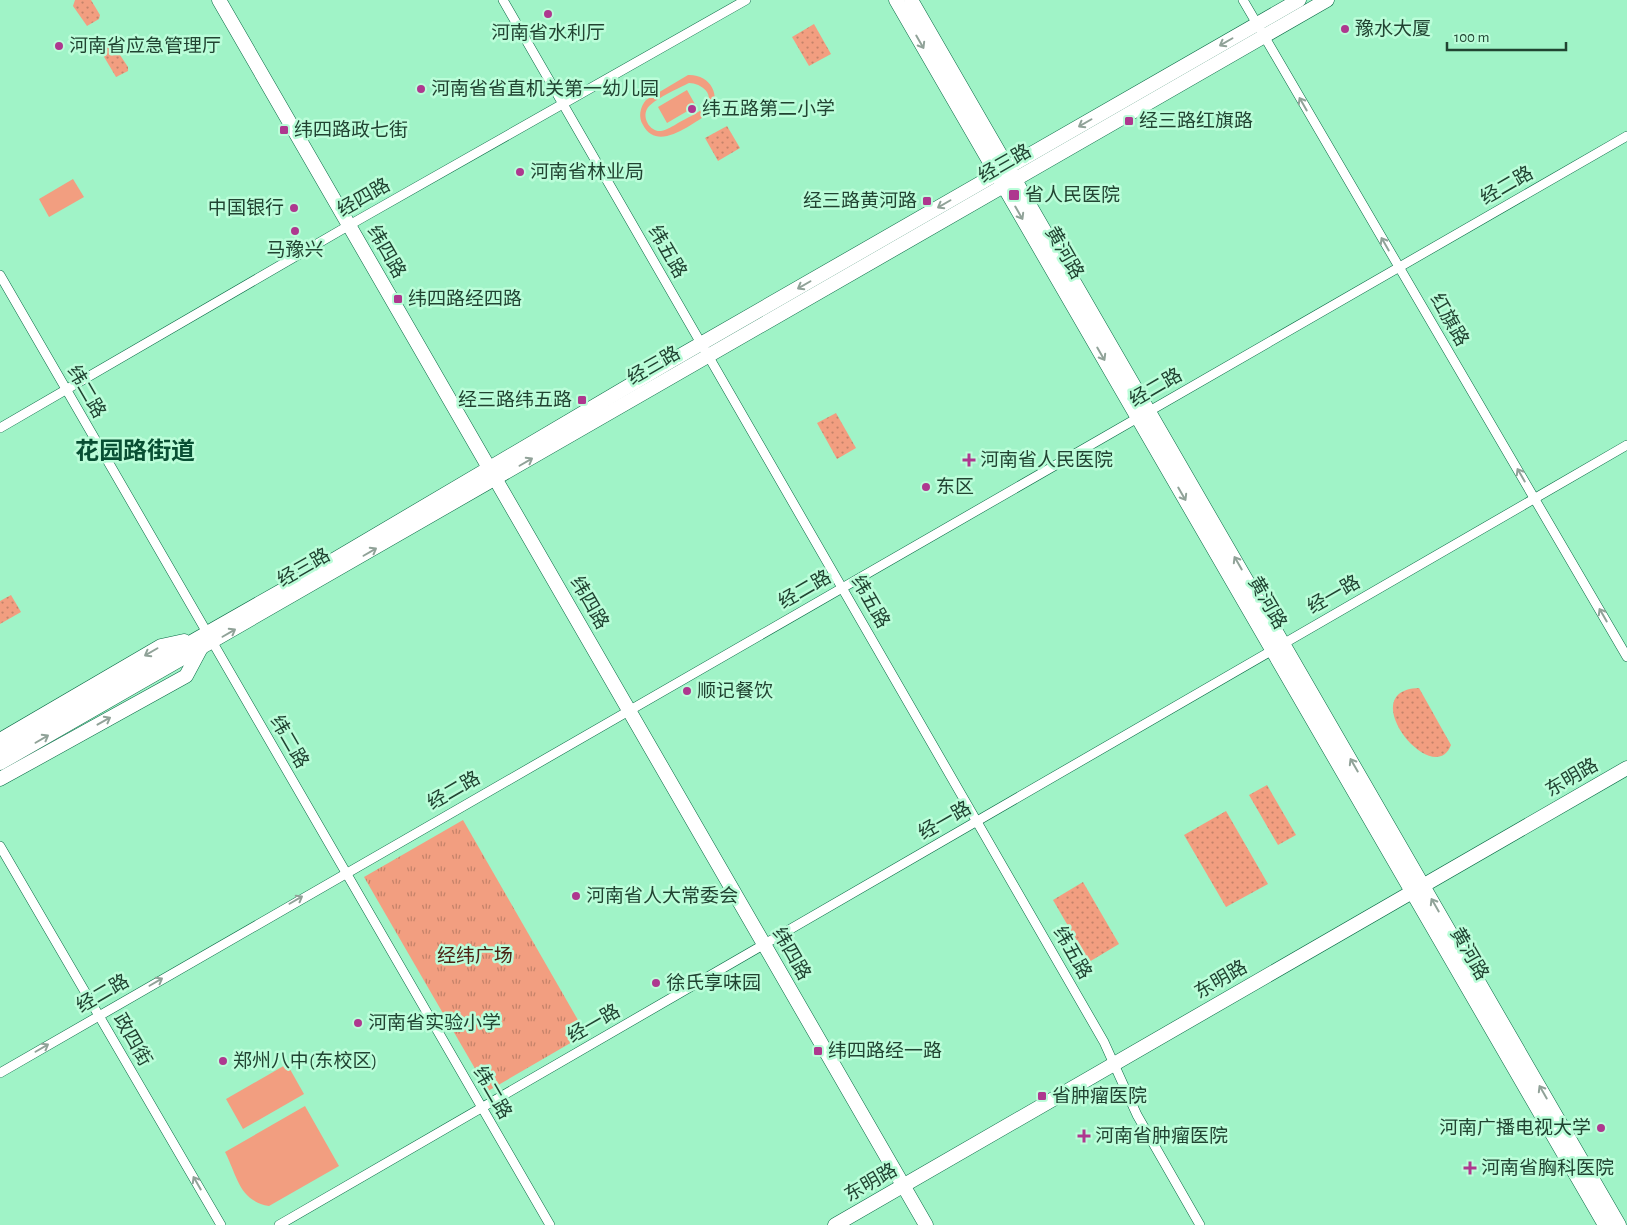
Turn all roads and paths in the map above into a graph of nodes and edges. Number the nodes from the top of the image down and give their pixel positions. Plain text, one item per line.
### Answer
1 (219, 0) edge
2 (503, 0) edge
3 (746, 0) edge
4 (896, 0) edge
5 (911, 0) edge
6 (1242, 0) edge
7 (1298, 0) edge
8 (1327, 0) edge
9 (1260, 30) junction
10 (563, 104) junction
11 (1627, 136) edge
12 (1006, 177) junction
13 (349, 225) junction
14 (1399, 267) junction
15 (0, 276) edge
16 (706, 350) junction
17 (66, 389) junction
18 (1144, 414) junction
19 (0, 428) edge
20 (1627, 445) edge
21 (493, 473) junction
22 (1534, 498) junction
23 (842, 587) junction
24 (204, 640) junction
25 (1278, 647) junction
26 (1627, 657) edge
27 (629, 710) junction
28 (0, 740) edge
29 (0, 751) edge
30 (0, 763) edge
31 (1627, 768) edge
32 (0, 779) edge
33 (977, 821) junction
34 (0, 846) edge
35 (345, 872) junction
36 (1418, 889) junction
37 (764, 944) junction
38 (99, 1015) junction
39 (1114, 1063) junction
40 (0, 1072) edge
41 (482, 1108) junction
42 (903, 1185) junction
43 (221, 1225) edge
44 (279, 1225) edge
45 (550, 1225) edge
46 (835, 1225) edge
47 (926, 1225) edge
48 (1200, 1225) edge
49 (1605, 1225) edge
50 (1619, 1225) edge

1 - 13 main road, 纬四路
2 - 10 street, 纬五路
3 - 10 street, 经四路
4 -> 12 main road, 黄河路
5 - 12 main road, 黄河路
6 - 9 street, 红旗路
7 - 9 main road, 经三路
8 - 9 main road, 经三路
9 - 12 main road, 经三路
14 -> 9 street, 红旗路
10 - 13 street, 经四路
10 - 16 street, 纬五路
11 - 14 street, 经二路
12 - 16 main road, 经三路
12 - 18 main road, 黄河路
13 - 17 street, 经四路
13 - 21 main road, 纬四路
14 - 18 street, 经二路
22 -> 14 street, 红旗路
15 - 17 street, 纬二路
16 - 21 main road, 经三路
16 - 23 street, 纬五路
17 - 19 street, 经四路
17 - 24 street, 纬二路
18 - 23 street, 经二路
18 - 25 main road, 黄河路
20 - 22 street, 经一路
21 - 24 main road, 经三路
21 - 27 main road, 纬四路
22 - 25 street, 经一路
26 -> 22 street, 红旗路
23 - 27 street, 经二路
23 - 33 street, 纬五路
24 -> 28 main road
24 - 29 main road, 经三路
30 -> 24 main road, 经三路
32 -> 24 main road
24 - 35 street, 纬二路
25 - 33 street, 经一路
25 - 36 main road, 黄河路
27 - 35 street, 经二路
27 - 37 main road, 纬四路
31 - 36 main road, 东明路
33 - 37 street, 经一路
33 - 39 street, 纬五路
34 - 38 street, 政四街
38 -> 35 street, 经二路
35 - 41 street, 纬二路
36 - 39 main road, 东明路
36 - 49 main road, 黄河路
50 -> 36 main road, 黄河路
37 - 41 street, 经一路
37 - 42 main road, 纬四路
40 -> 38 street, 经二路
43 -> 38 street, 政四街
39 - 42 main road, 东明路
39 - 48 street, 纬五路
41 - 44 street, 经一路
41 - 45 street, 纬二路
42 - 46 main road, 东明路
42 - 47 main road, 纬四路

